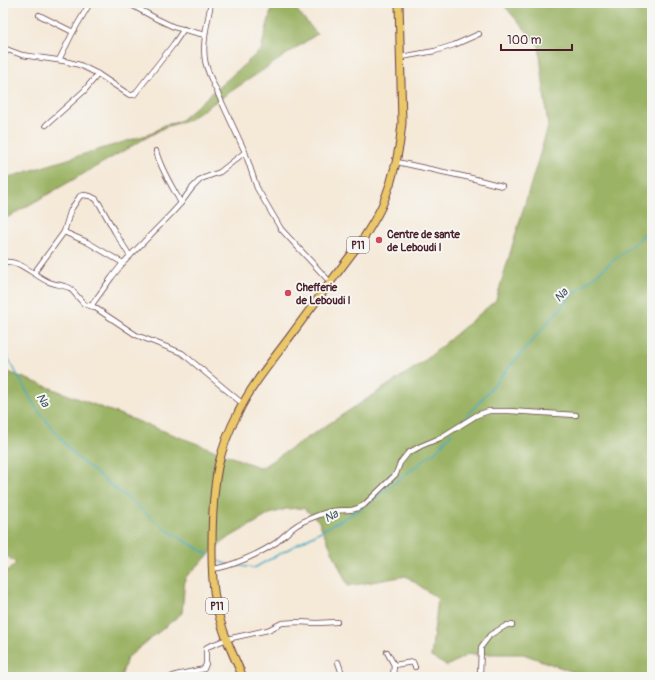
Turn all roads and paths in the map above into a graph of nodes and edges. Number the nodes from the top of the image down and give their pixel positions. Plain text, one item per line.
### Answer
1 (90, 3) edge
2 (128, 3) edge
3 (210, 3) edge
4 (399, 3) edge
5 (39, 15) dead end
6 (184, 30) junction
7 (73, 32) junction
8 (479, 34) dead end
9 (206, 35) junction
10 (3, 48) edge
11 (8, 50) junction
12 (3, 55) edge
13 (400, 57) junction
14 (60, 60) junction
15 (98, 74) junction
16 (46, 125) dead end
17 (156, 151) dead end
18 (245, 152) junction
19 (397, 162) junction
20 (502, 186) dead end
21 (181, 202) junction
22 (64, 232) junction
23 (130, 256) junction
24 (3, 262) edge
25 (123, 263) junction
26 (34, 273) junction
27 (330, 282) junction
28 (91, 306) junction
29 (243, 404) junction
30 (576, 415) dead end
31 (212, 569) junction
32 (337, 622) dead end
33 (512, 626) dead end
34 (227, 639) junction
35 (387, 652) dead end
36 (338, 662) dead end
37 (394, 665) junction
38 (415, 667) dead end
39 (171, 677) edge
40 (242, 677) edge
41 (343, 677) edge
42 (393, 677) edge
43 (480, 677) edge

1 - 7 street
2 - 6 street
3 - 9 street
4 - 13 main road, P11
5 - 7 street
6 - 9 street
6 - 15 street
7 - 14 street
8 - 13 street
9 - 18 street
10 - 11 street
11 - 12 street
11 - 14 street
13 - 19 main road, P11
14 - 15 street
15 - 16 street
17 - 21 street
18 - 21 street
18 - 27 street
19 - 20 street
19 - 27 main road, P11
21 - 23 street
22 - 23 street
22 - 25 street
22 - 26 street
23 - 25 street
24 - 26 street
25 - 28 street
26 - 28 street
27 - 29 main road, P11
28 - 29 street
29 - 31 main road, P11
30 - 31 street
31 - 34 main road, P11
32 - 34 street
33 - 43 street
34 - 39 street
34 - 40 main road, P11
35 - 37 street
36 - 41 street
37 - 38 street
37 - 42 street

